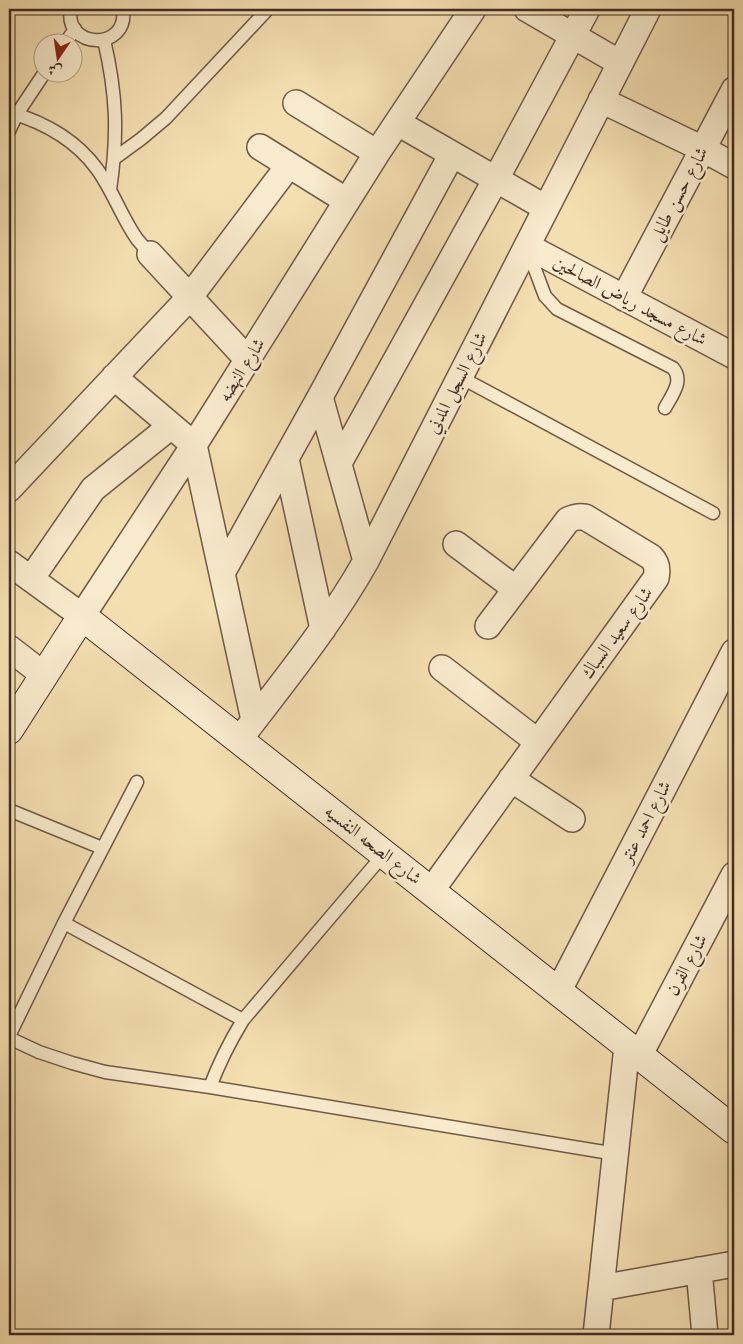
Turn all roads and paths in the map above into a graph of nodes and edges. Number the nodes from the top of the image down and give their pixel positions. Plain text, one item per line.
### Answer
1 (71, 9) edge
2 (268, 9) edge
3 (473, 9) edge
4 (527, 9) edge
5 (587, 9) edge
6 (648, 9) edge
7 (125, 11) edge
8 (75, 29) junction
9 (73, 32) edge
10 (572, 36) junction
11 (104, 40) junction
12 (620, 63) junction
13 (37, 82) edge
14 (734, 90) edge
15 (601, 100) junction
16 (296, 103) dead end
17 (13, 113) edge
18 (398, 123) junction
19 (9, 131) edge
20 (260, 147) dead end
21 (703, 150) junction
22 (378, 153) junction
23 (452, 154) junction
24 (114, 158) junction
25 (289, 165) junction
26 (734, 166) edge
27 (496, 179) junction
28 (110, 190) junction
29 (347, 202) junction
30 (546, 208) junction
31 (526, 246) junction
32 (150, 254) joint
33 (189, 298) junction
34 (624, 298) junction
35 (734, 355) edge
36 (248, 360) junction
37 (114, 377) junction
38 (460, 377) junction
39 (320, 397) junction
40 (665, 408) dead end
41 (171, 426) junction
42 (194, 445) junction
43 (286, 459) junction
44 (339, 463) junction
45 (9, 488) edge
46 (713, 513) dead end
47 (456, 544) dead end
48 (366, 561) junction
49 (9, 563) edge
50 (222, 573) junction
51 (31, 579) junction
52 (516, 589) junction
53 (82, 616) junction
54 (488, 626) dead end
55 (323, 629) junction
56 (9, 648) edge
57 (734, 652) edge
58 (442, 668) dead end
59 (44, 675) junction
60 (9, 730) edge
61 (246, 730) junction
62 (538, 742) junction
63 (511, 780) junction
64 (137, 782) dead end
65 (9, 810) edge
66 (572, 819) dead end
67 (102, 848) junction
68 (384, 854) junction
69 (734, 875) edge
70 (431, 891) junction
71 (64, 923) junction
72 (558, 992) junction
73 (243, 1020) junction
74 (9, 1037) edge
75 (633, 1051) junction
76 (210, 1087) junction
77 (734, 1130) edge
78 (616, 1154) junction
79 (734, 1264) edge
80 (699, 1270) junction
81 (601, 1288) junction
82 (596, 1335) edge
83 (705, 1335) edge

1 - 8 lane
2 - 24 lane
3 - 18 street, شارع النهضه
4 - 10 street
5 - 10 street
6 - 12 street, شارع السجل المدني
7 - 11 lane
8 - 9 lane
8 - 11 lane
10 - 12 street
10 - 27 street
11 - 24 lane
12 - 15 street, شارع السجل المدني
13 - 17 lane
14 - 21 street, شارع حسن طايل
15 - 21 street
15 - 30 street, شارع السجل المدني
16 - 22 street
17 - 19 lane
17 - 28 lane
18 - 22 street, شارع النهضه
18 - 23 street
20 - 25 street
21 - 26 street
21 - 34 street, شارع حسن طايل
22 - 29 street, شارع النهضه
23 - 27 street
23 - 39 street
24 - 28 lane
25 - 29 street
25 - 33 street
27 - 30 street
27 - 44 street
28 - 32 lane
29 - 36 street, شارع النهضه
30 - 31 street, شارع السجل المدني
31 - 34 street, شارع مسجد رياض الصالحين
31 - 38 street, شارع السجل المدني
31 - 40 lane
32 - 33 street
33 - 36 street
33 - 37 street
34 - 35 street, شارع مسجد رياض الصالحين
36 - 42 street, شارع النهضه
37 - 41 street
37 - 45 street
38 - 46 lane
38 - 48 street, شارع السجل المدني
39 - 43 street
39 - 44 street
41 - 42 street
41 - 51 street
42 - 50 street
42 - 53 street, شارع النهضه
43 - 50 street
43 - 55 street
44 - 48 street
47 - 52 street
48 - 55 street, شارع السجل المدني
49 - 51 street, شارع الصحه النفسيه
50 - 61 street
51 - 53 street, شارع الصحه النفسيه
52 - 54 street, شارع سعيد السباك
52 - 62 street, شارع سعيد السباك
53 - 59 main road, شارع النهضه
53 - 61 main road, شارع الصحه النفسيه
55 - 61 street, شارع السجل المدني
56 - 59 street
57 - 72 street, شارع احمد عنتر
58 - 62 street
59 - 60 main road, شارع النهضه
61 - 68 main road, شارع الصحه النفسيه
62 - 63 street, شارع سعيد السباك
63 - 66 street
63 - 70 street, شارع سعيد السباك
64 - 67 lane
65 - 67 lane
67 - 71 lane
68 - 70 main road, شارع الصحه النفسيه
68 - 73 lane
69 - 75 street, شارع الفرن
70 - 72 main road, شارع الصحه النفسيه
71 - 73 lane
71 - 74 lane
72 - 75 main road, شارع الصحه النفسيه
73 - 76 lane
74 - 76 lane
75 - 77 main road, شارع الصحه النفسيه
75 - 78 street
76 - 78 lane
78 - 81 street
79 - 80 street
80 - 81 street
80 - 83 street
81 - 82 street

